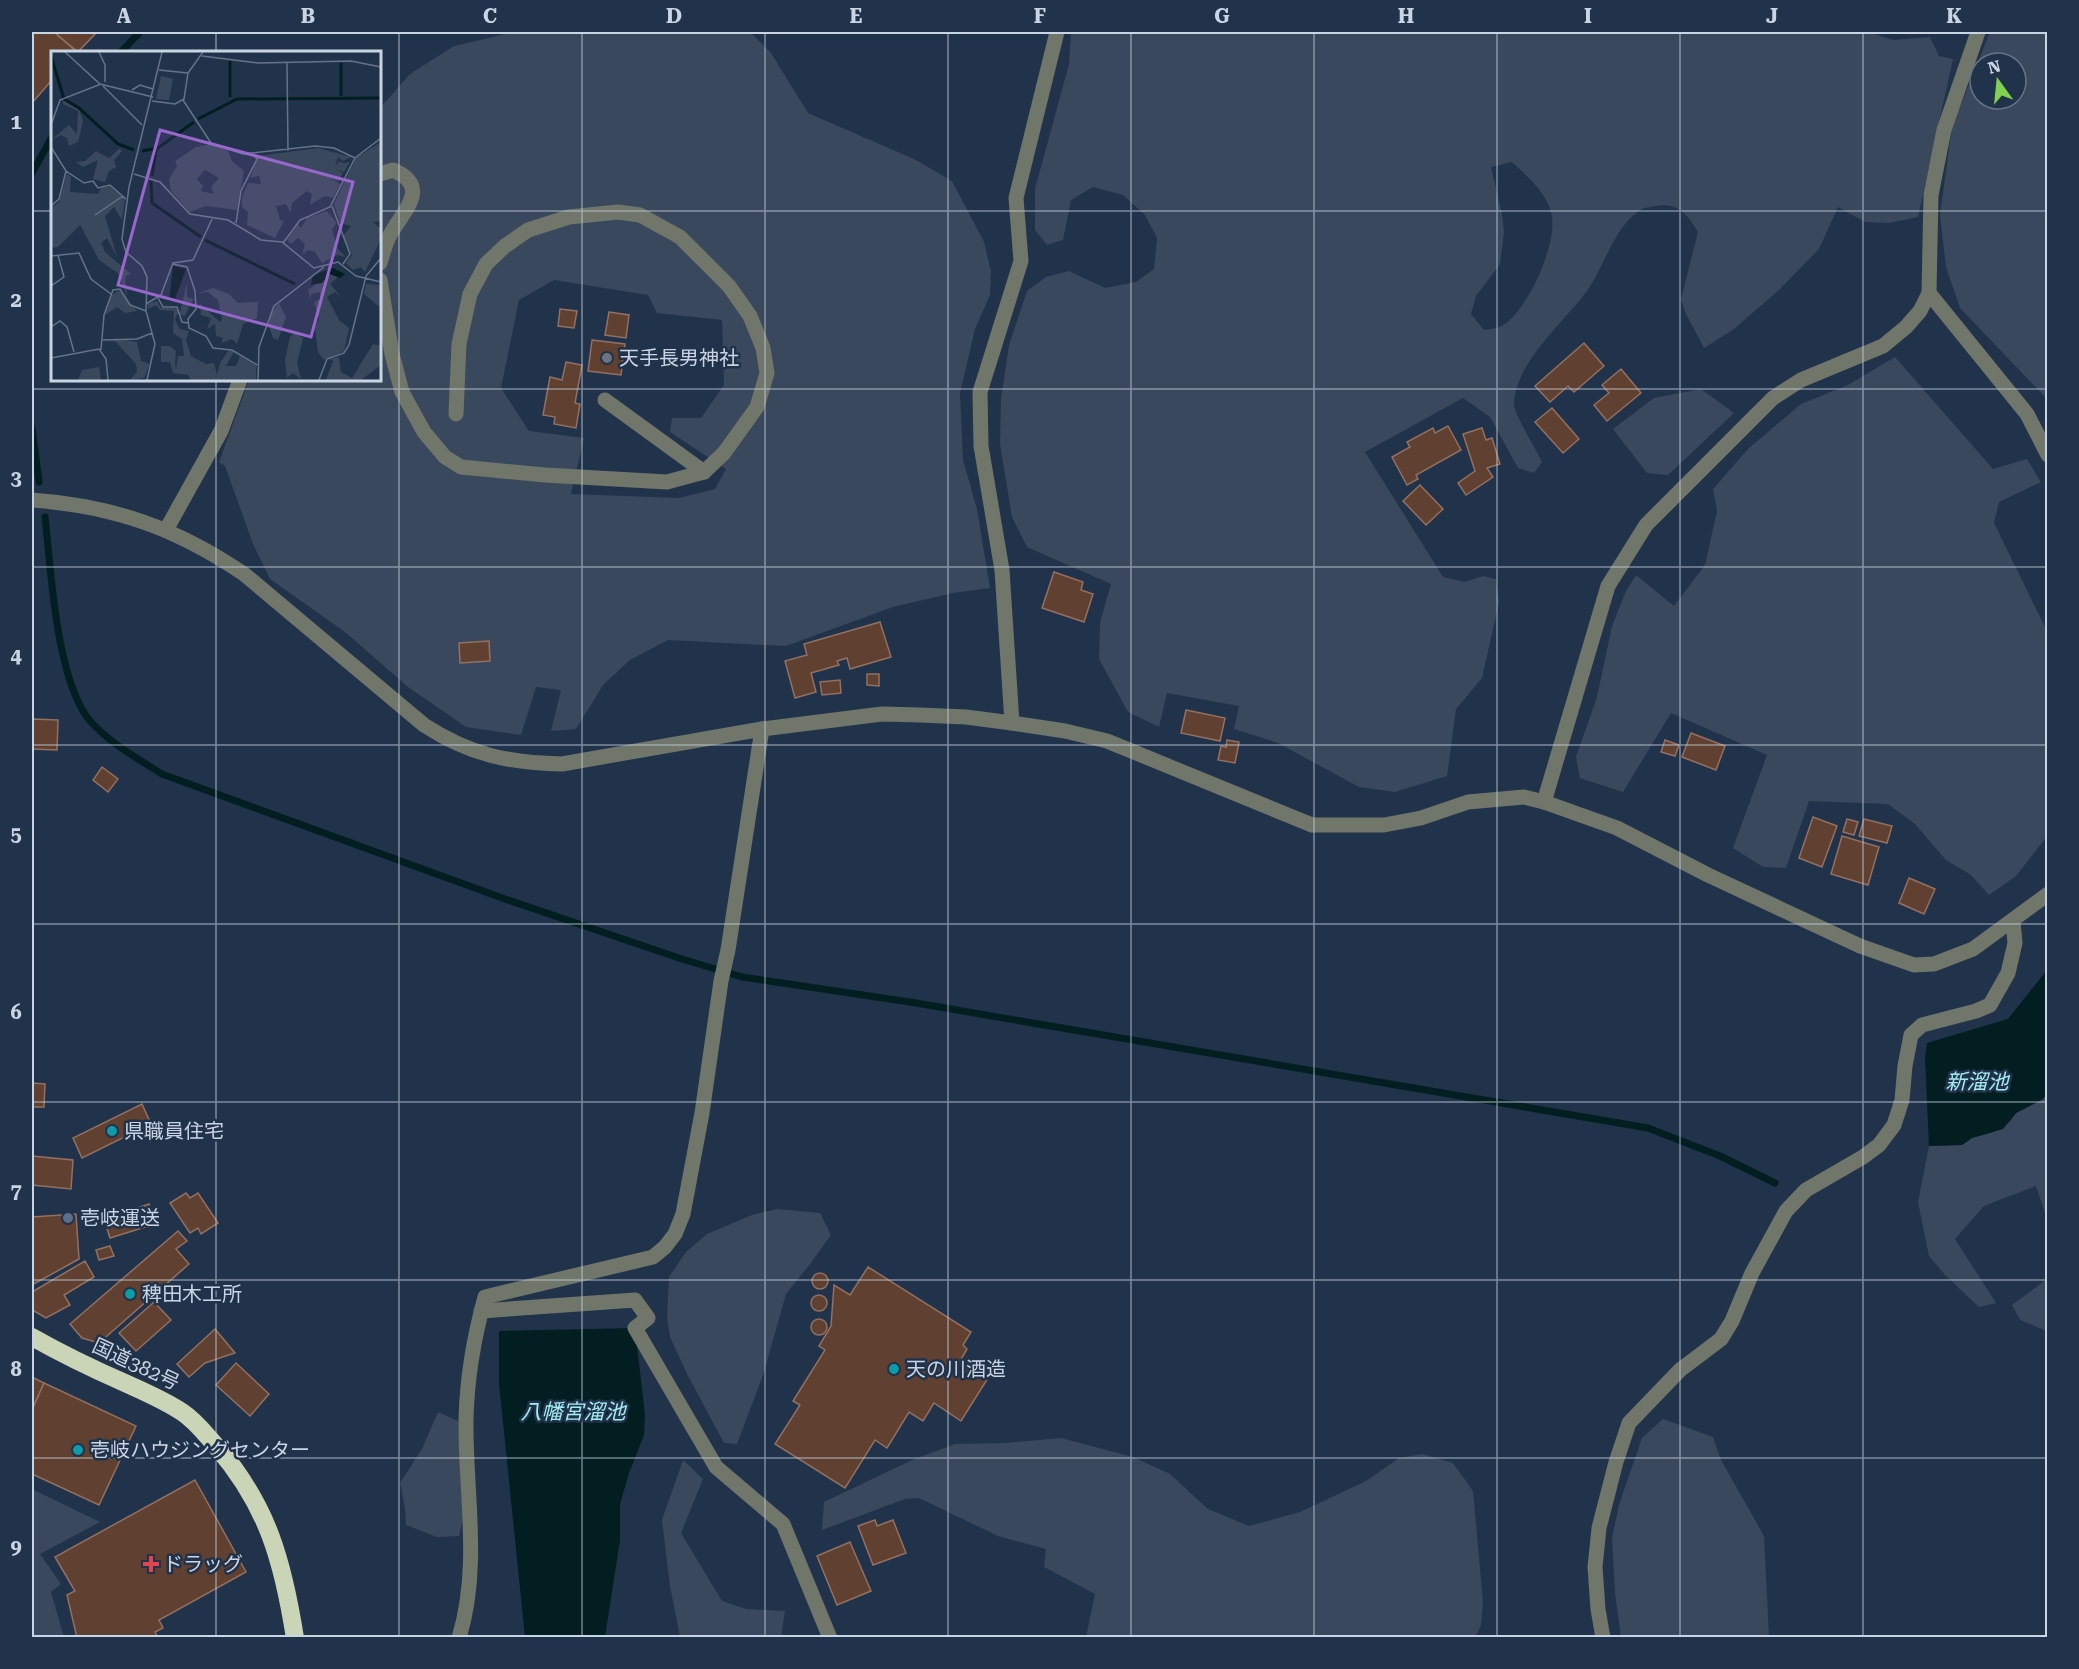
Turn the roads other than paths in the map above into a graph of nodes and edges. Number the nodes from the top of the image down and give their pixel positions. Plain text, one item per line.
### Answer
1 (1058, 32) edge
2 (1978, 32) edge
3 (381, 174) edge
4 (381, 260) edge
5 (381, 286) edge
6 (1929, 293) junction
7 (240, 381) edge
8 (605, 400) dead end
9 (456, 414) dead end
10 (2048, 455) edge
11 (704, 472) junction
12 (32, 500) edge
13 (166, 530) junction
14 (1012, 723) junction
15 (762, 729) junction
16 (1544, 801) junction
17 (2048, 894) edge
18 (2013, 921) junction
19 (481, 1311) junction
20 (32, 1337) edge
21 (295, 1638) edge
22 (459, 1638) edge
23 (830, 1638) edge
24 (1603, 1638) edge

1 - 14 street
2 - 6 street
3 - 4 street
5 - 11 street
6 - 10 street
6 - 16 street
7 - 13 street
8 - 11 street
9 - 11 street
12 - 13 street
13 - 15 street
14 - 15 street
14 - 16 street
15 - 19 street
16 - 18 street
17 - 18 street
18 - 24 street
19 - 22 street
19 - 23 street
20 - 21 highway, 国道382号

